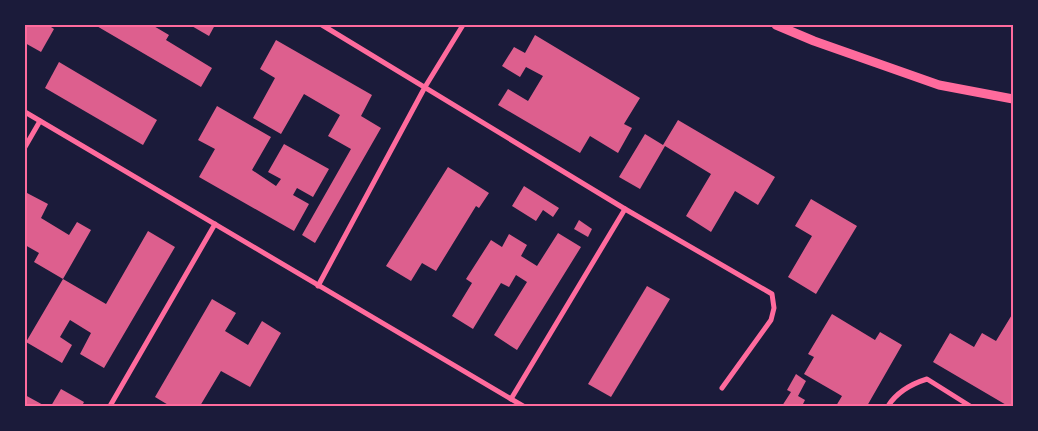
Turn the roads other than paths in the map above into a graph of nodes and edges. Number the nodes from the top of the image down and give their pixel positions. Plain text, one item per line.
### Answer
1 (322, 25) edge
2 (463, 25) edge
3 (776, 25) edge
4 (425, 87) junction
5 (1013, 99) edge
6 (25, 112) edge
7 (40, 121) junction
8 (25, 148) edge
9 (625, 209) junction
10 (216, 224) junction
11 (318, 286) junction
12 (722, 388) dead end
13 (511, 399) junction
14 (110, 406) edge
15 (523, 406) edge
16 (888, 406) edge
17 (970, 406) edge

1 - 4 street
2 - 4 street
3 - 5 street
4 - 9 street
4 - 11 street
6 - 7 street
7 - 8 street
7 - 10 street
9 - 12 street
9 - 13 street
10 - 11 street
10 - 14 street
11 - 13 street
13 - 15 street
16 - 17 street

